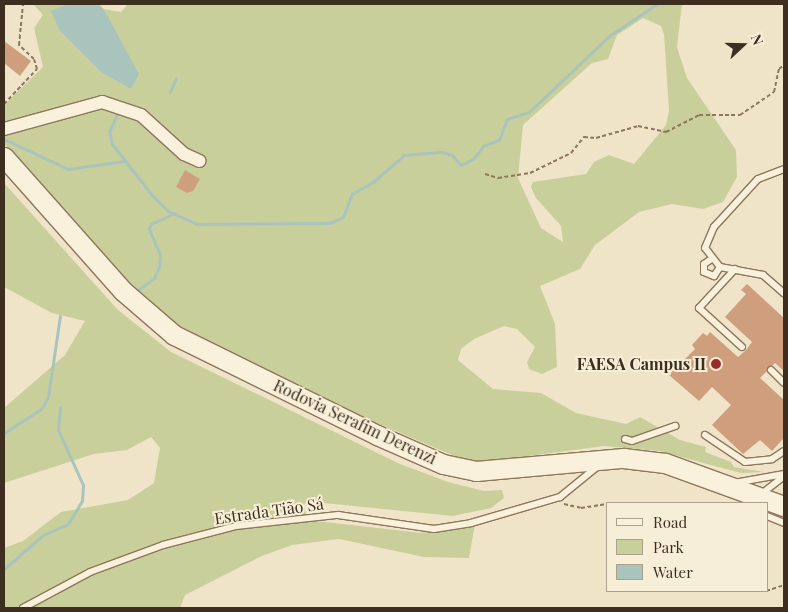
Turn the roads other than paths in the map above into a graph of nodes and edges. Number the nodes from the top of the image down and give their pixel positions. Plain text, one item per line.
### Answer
1 (4, 129) edge
2 (4, 157) edge
3 (200, 161) dead end
4 (784, 169) edge
5 (710, 260) junction
6 (720, 267) junction
7 (735, 269) junction
8 (784, 293) edge
9 (742, 346) dead end
10 (771, 370) dead end
11 (784, 383) edge
12 (675, 426) dead end
13 (705, 435) dead end
14 (625, 439) dead end
15 (784, 451) edge
16 (604, 459) junction
17 (784, 475) edge
18 (729, 485) junction
19 (754, 501) edge
20 (768, 503) edge
21 (784, 506) edge
22 (768, 516) edge
23 (784, 523) edge
24 (23, 608) edge

1 - 3 street
2 - 16 main road, Rodovia Serafim Derenzi
4 - 5 lane
5 - 6 lane
5 - 6 lane
6 - 7 lane
7 - 8 lane
7 - 9 lane
10 - 11 lane
12 - 14 lane
13 - 15 lane
16 - 18 main road, Rodovia Serafim Derenzi
16 - 24 lane, Estrada Tião Sá
17 - 18 lane
17 - 19 lane
18 - 19 main road, Rodovia Serafim Derenzi
20 - 21 main road, Rodovia Serafim Derenzi
22 - 23 lane

